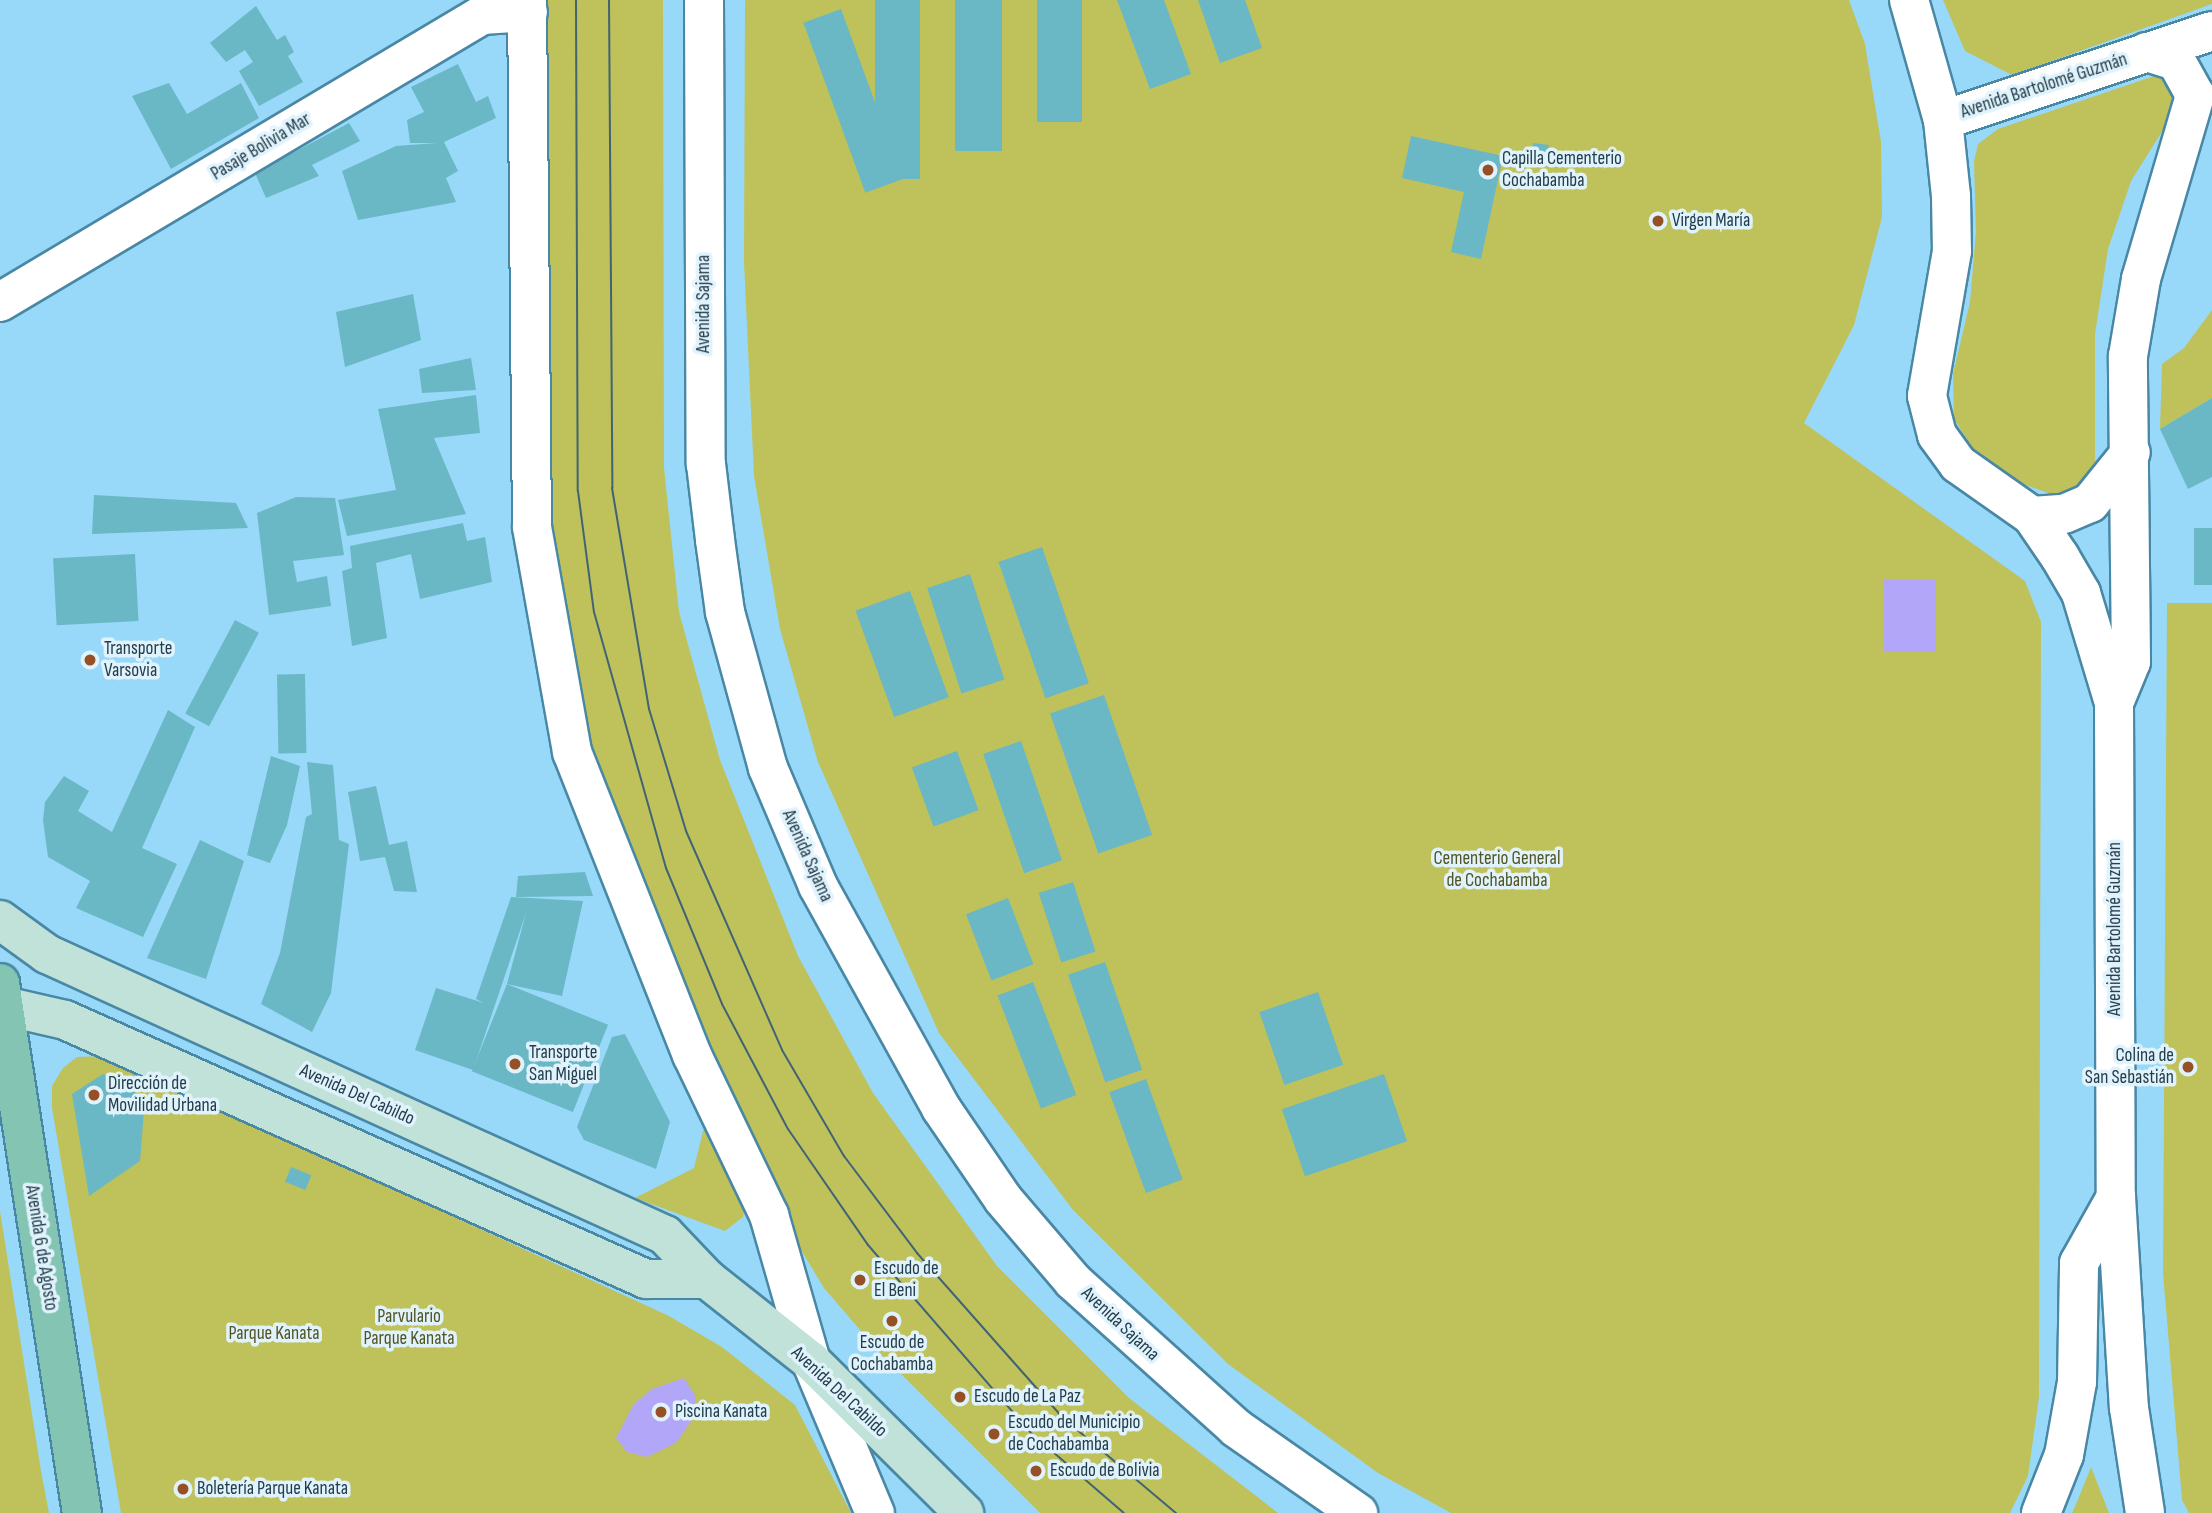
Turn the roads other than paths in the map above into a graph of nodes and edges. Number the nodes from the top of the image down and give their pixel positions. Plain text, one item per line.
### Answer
1 (704, 0) edge
2 (1909, 0) edge
3 (528, 6) edge
4 (2212, 31) edge
5 (2146, 52) junction
6 (1943, 120) junction
7 (2212, 137) edge
8 (2175, 179) junction
9 (0, 302) edge
10 (2131, 452) junction
11 (2032, 516) junction
12 (2114, 703) junction
13 (0, 920) edge
14 (1, 998) edge
15 (2116, 1197) junction
16 (707, 1279) junction
17 (811, 1362) junction
18 (82, 1513) edge
19 (875, 1513) edge
20 (964, 1513) edge
21 (1358, 1513) edge
22 (2041, 1513) edge
23 (2145, 1513) edge

1 - 21 street, Avenida Sajama
2 - 6 street, Avenida Bartolomé Guzmán
3 - 9 street, Pasaje Bolivia Mar
3 - 17 street
4 - 5 street, Avenida Bartolomé Guzmán
5 - 6 street, Avenida Bartolomé Guzmán
5 - 8 street, Avenida Bartolomé Guzmán
6 - 11 street, Avenida Bartolomé Guzmán
7 - 8 street, Avenida Bartolomé Guzmán
8 - 10 street, Avenida Bartolomé Guzmán
10 - 11 street
10 - 12 street, Avenida Bartolomé Guzmán
11 - 12 street, Avenida Bartolomé Guzmán
12 - 15 street, Avenida Bartolomé Guzmán
13 - 16 street, Avenida Del Cabildo
14 - 16 street
14 - 18 main road, Avenida 6 de Agosto
15 - 22 street, Avenida Bartolomé Guzmán
15 - 23 street, Avenida Bartolomé Guzmán
16 - 17 street, Avenida Del Cabildo
17 - 19 street
17 - 20 street, Avenida Del Cabildo

